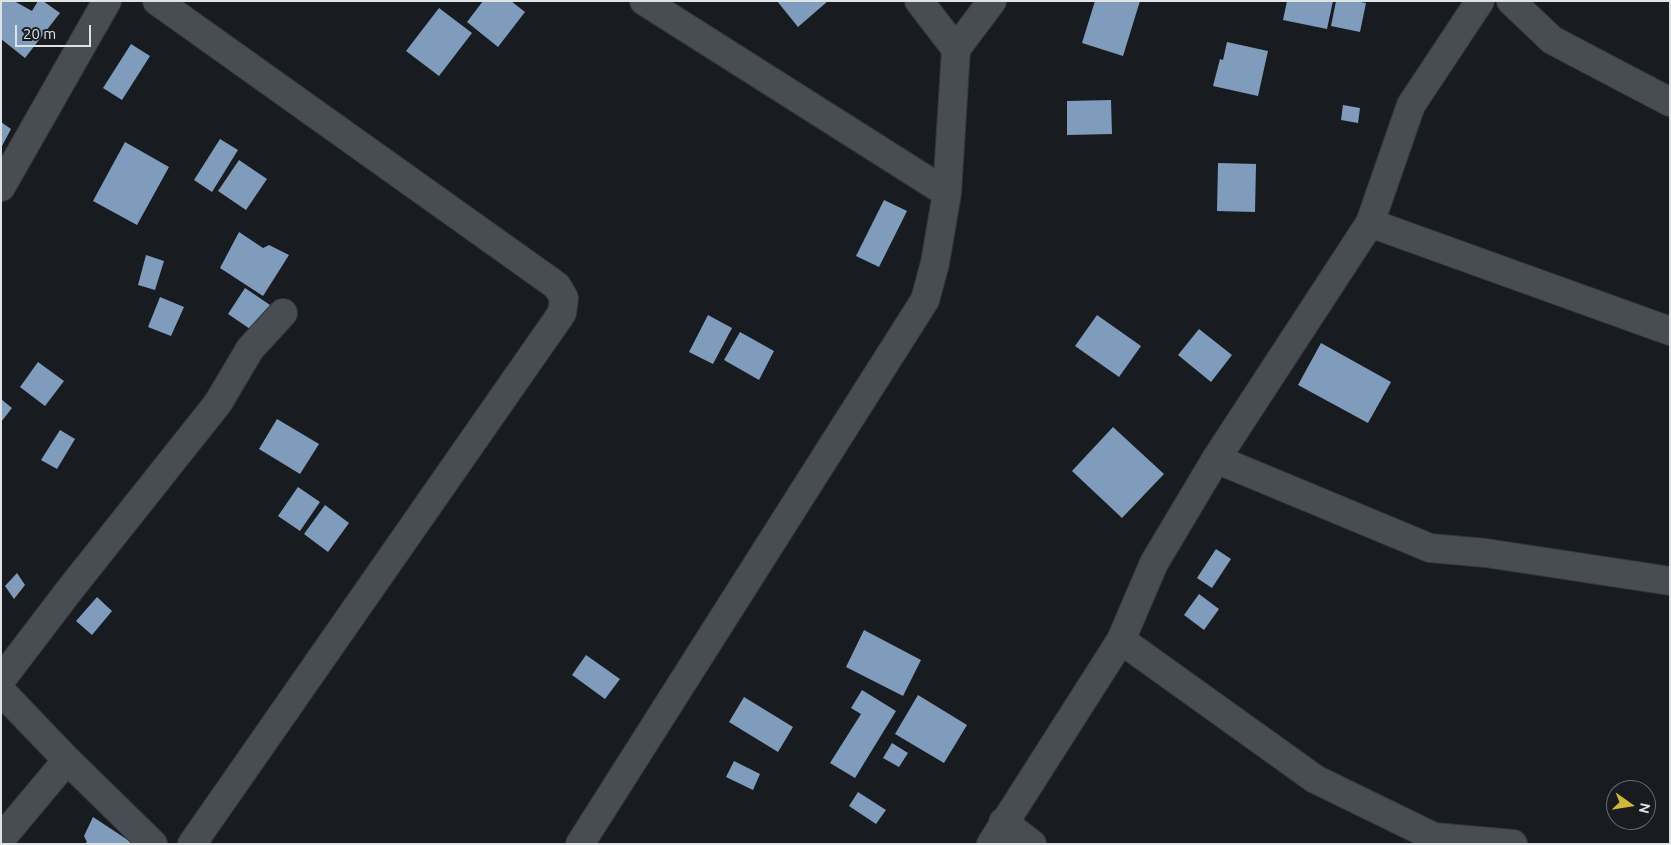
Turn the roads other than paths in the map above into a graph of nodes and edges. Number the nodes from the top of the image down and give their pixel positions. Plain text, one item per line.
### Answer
1 (107, 1) edge
2 (157, 1) edge
3 (644, 1) edge
4 (919, 1) edge
5 (992, 1) edge
6 (1480, 1) edge
7 (1510, 1) edge
8 (956, 49) junction
9 (1670, 102) edge
10 (1, 187) edge
11 (947, 193) junction
12 (1370, 223) junction
13 (283, 313) dead end
14 (1670, 331) edge
15 (1216, 459) junction
16 (1670, 581) edge
17 (1121, 640) junction
18 (1, 680) edge
19 (1, 691) edge
20 (67, 760) junction
21 (997, 833) edge
22 (1, 839) edge
23 (153, 844) edge
24 (192, 844) edge
25 (580, 844) edge
26 (1032, 844) edge
27 (1513, 844) edge

1 - 10 street
2 - 24 street
3 - 11 street
4 - 8 street
5 - 8 street
6 - 12 street
7 - 9 street
8 - 11 street
11 - 25 street
12 - 14 street
12 - 15 street
13 - 18 street
15 - 16 street
15 - 17 street
17 - 21 street
17 - 27 street
19 - 20 street
20 - 22 street
20 - 23 street
21 - 26 street

